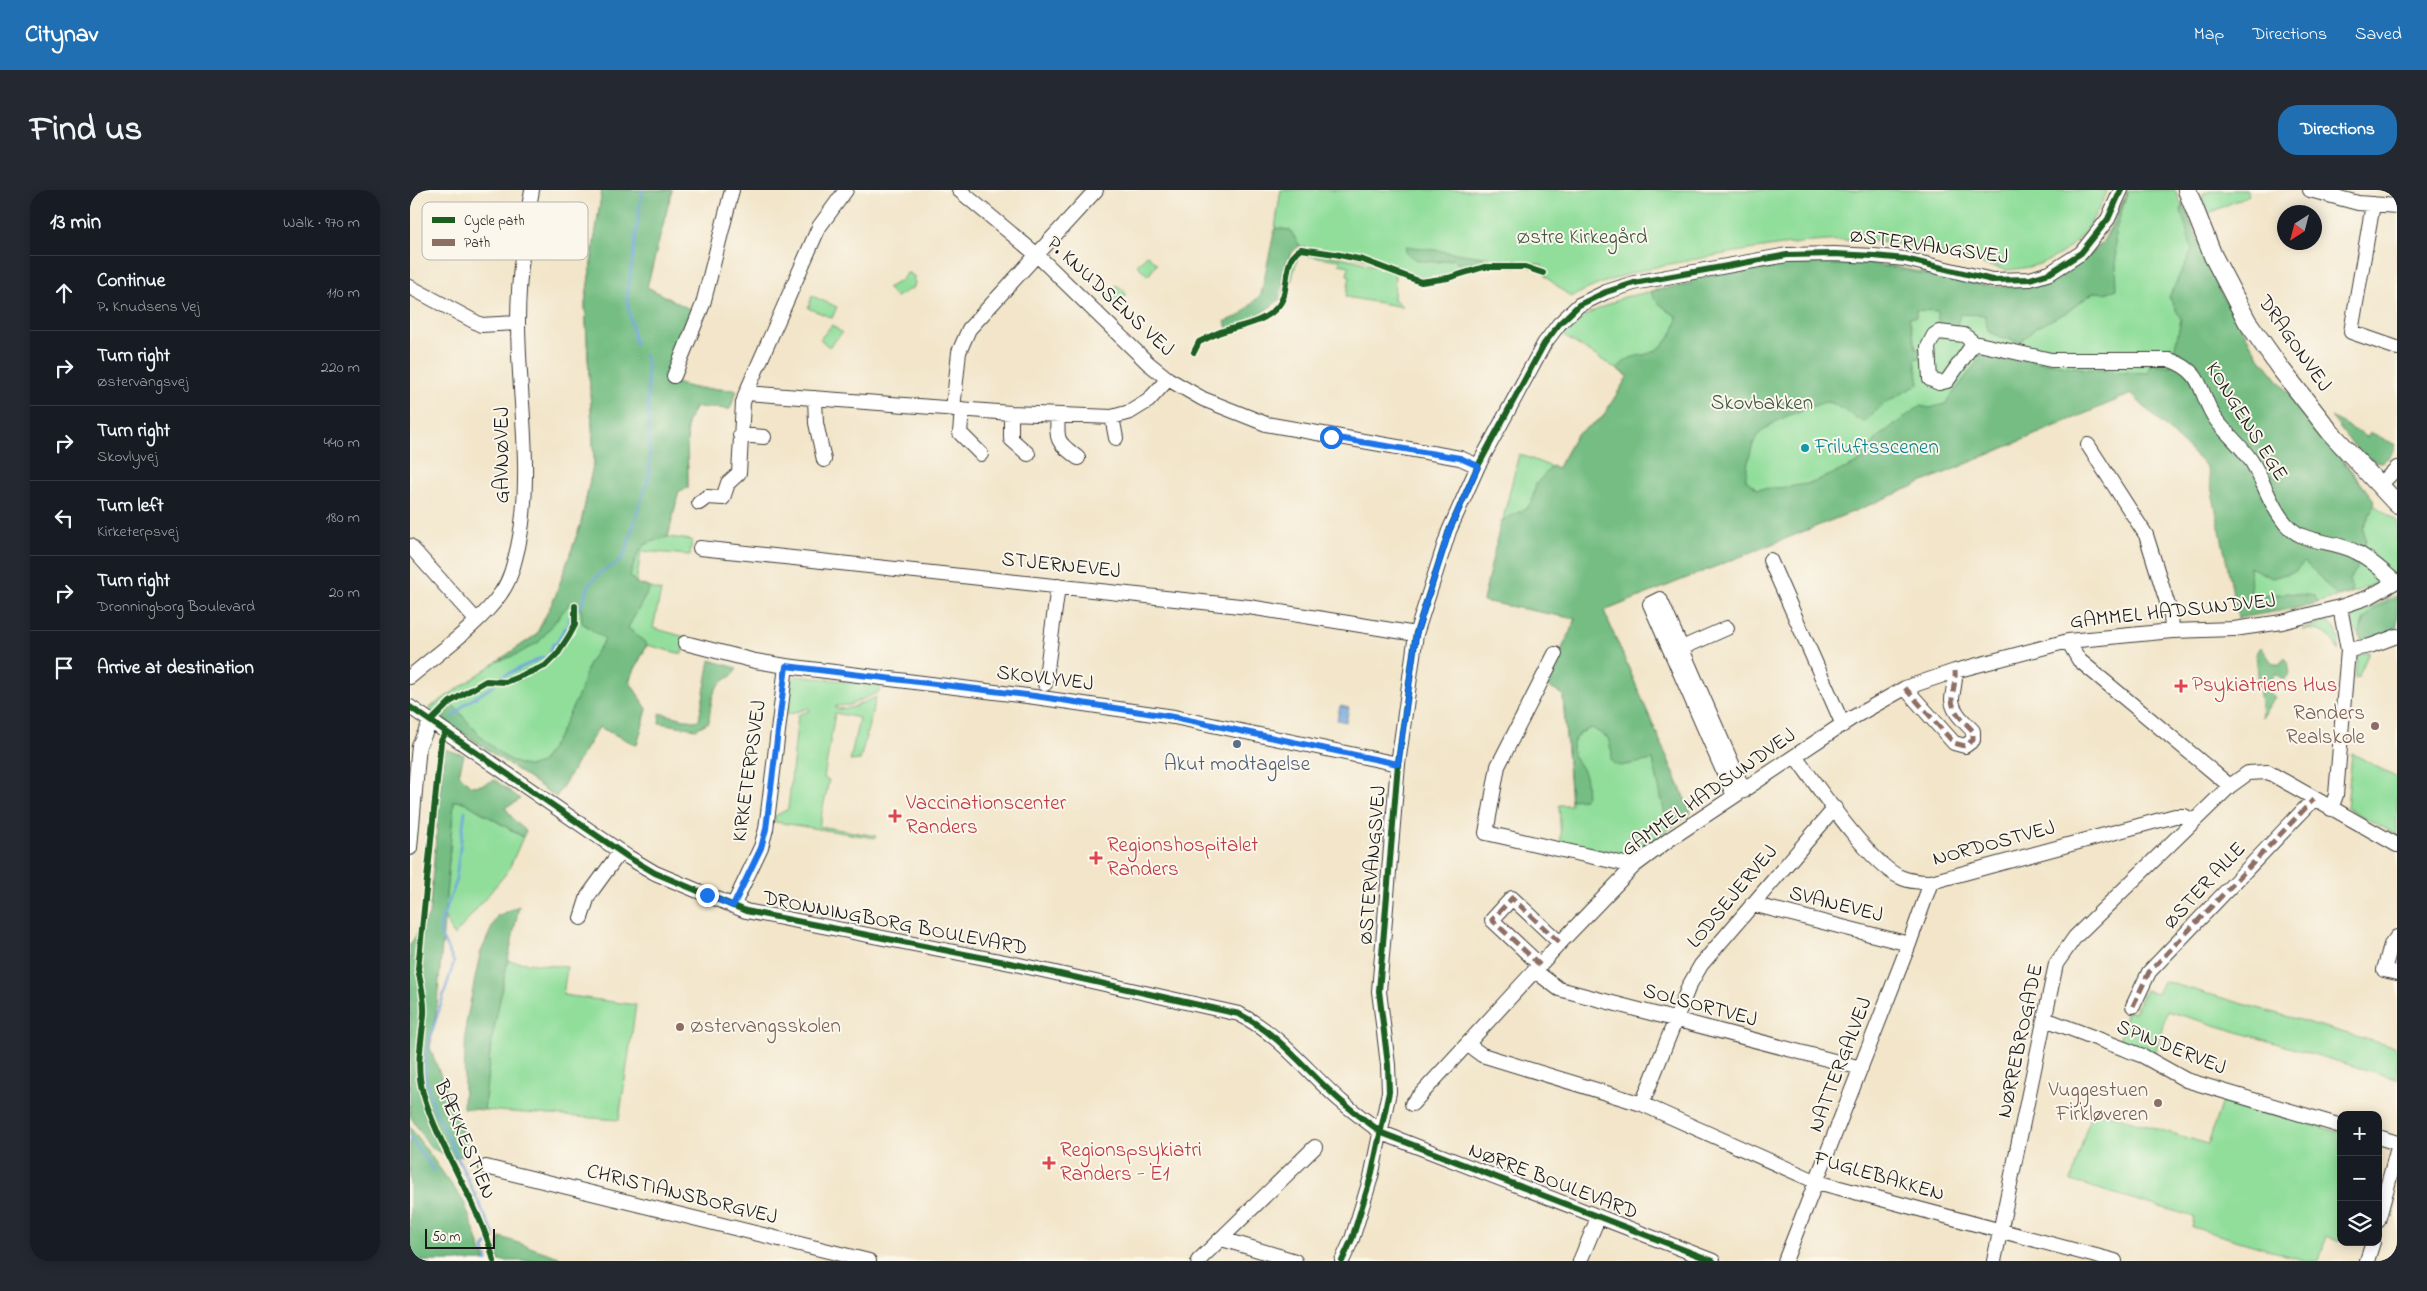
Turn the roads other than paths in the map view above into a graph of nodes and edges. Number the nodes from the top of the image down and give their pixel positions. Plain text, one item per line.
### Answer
1 (732, 190) edge
2 (846, 190) edge
3 (959, 190) edge
4 (1096, 190) edge
5 (2121, 190) edge
6 (2186, 190) edge
7 (2310, 190) edge
8 (2373, 204) junction
9 (2397, 206) edge
10 (1037, 256) junction
11 (521, 260) edge
12 (410, 288) edge
13 (518, 323) junction
14 (1974, 343) dead end
15 (2397, 348) edge
16 (674, 376) dead end
17 (1168, 379) junction
18 (746, 393) junction
19 (815, 398) junction
20 (958, 409) junction
21 (1011, 413) junction
22 (1058, 415) junction
23 (1112, 417) junction
24 (740, 435) junction
25 (764, 436) dead end
26 (1116, 438) dead end
27 (2088, 445) dead end
28 (981, 454) dead end
29 (1028, 454) dead end
30 (1078, 458) dead end
31 (824, 460) dead end
32 (1478, 466) junction
33 (2397, 468) edge
34 (2378, 486) junction
35 (699, 503) dead end
36 (2397, 504) edge
37 (410, 546) edge
38 (700, 548) dead end
39 (1770, 560) dead end
40 (2396, 582) edge
41 (1058, 586) junction
42 (2340, 607) junction
43 (476, 620) junction
44 (1727, 628) dead end
45 (2172, 631) junction
46 (1416, 634) junction
47 (2397, 636) edge
48 (2068, 641) junction
49 (685, 643) dead end
50 (2348, 650) junction
51 (1555, 654) dead end
52 (786, 666) junction
53 (1955, 671) junction
54 (410, 677) edge
55 (1045, 684) dead end
56 (1905, 688) junction
57 (410, 707) edge
58 (431, 721) junction
59 (1843, 725) junction
60 (1796, 757) junction
61 (414, 758) edge
62 (1398, 764) junction
63 (2230, 786) junction
64 (1739, 793) junction
65 (2314, 799) junction
66 (1835, 808) junction
67 (2331, 809) junction
68 (2194, 821) junction
69 (2397, 845) edge
70 (410, 848) edge
71 (620, 852) junction
72 (1634, 866) junction
73 (1931, 882) junction
74 (1752, 904) junction
75 (733, 906) junction
76 (581, 918) dead end
77 (2397, 936) edge
78 (1560, 943) junction
79 (1909, 944) junction
80 (1538, 968) junction
81 (2390, 971) edge
82 (2133, 1006) dead end
83 (2045, 1019) junction
84 (1675, 1020) junction
85 (1467, 1044) junction
86 (1861, 1068) junction
87 (1412, 1104) dead end
88 (1642, 1104) junction
89 (2337, 1125) edge
90 (1382, 1133) junction
91 (2382, 1138) edge
92 (2397, 1143) edge
93 (1315, 1146) dead end
94 (2397, 1151) edge
95 (486, 1167) dead end
96 (1817, 1182) junction
97 (2382, 1206) edge
98 (1598, 1218) junction
99 (2002, 1232) junction
100 (1222, 1239) junction
101 (2371, 1246) edge
102 (869, 1261) edge
103 (1198, 1261) edge
104 (1295, 1261) edge
105 (1342, 1261) edge
106 (1580, 1261) edge
107 (1713, 1261) edge
108 (1785, 1261) edge
109 (1994, 1261) edge
110 (2115, 1261) edge
111 (2368, 1261) edge

1 - 16 street
2 - 18 street
3 - 10 street, P. KNUDSENS VEJ
4 - 10 street
5 - 32 street, ØSTERVANGSVEJ
6 - 34 main road, DRAGONVEJ
7 - 8 street
8 - 9 street
8 - 15 street
10 - 17 street, P. KNUDSENS VEJ
10 - 20 street
11 - 13 street, GAVNØVEJ
12 - 13 street
13 - 43 street, GAVNØVEJ
14 - 40 street, KONGENS EGE
17 - 23 street
17 - 32 street, P. KNUDSENS VEJ
18 - 19 street
18 - 24 street
19 - 20 street
19 - 31 street
20 - 21 street
20 - 28 street
21 - 22 street
21 - 29 street
22 - 23 street
22 - 30 street
23 - 26 street
24 - 25 street
24 - 35 street
27 - 45 street
32 - 46 street, ØSTERVANGSVEJ
33 - 34 street
34 - 36 main road, DRAGONVEJ
37 - 43 street
38 - 41 street, STJERNEVEJ
39 - 59 street
40 - 42 street, GAMMEL HADSUNDVEJ
41 - 46 street, STJERNEVEJ
41 - 55 street
42 - 45 street, GAMMEL HADSUNDVEJ
42 - 50 street
43 - 54 street, GAVNØVEJ
44 - 64 street
45 - 48 street, GAMMEL HADSUNDVEJ
46 - 62 street, ØSTERVANGSVEJ
47 - 50 street
48 - 53 street, GAMMEL HADSUNDVEJ
48 - 63 street
49 - 52 street, SKOVLYVEJ
50 - 67 street
51 - 72 street
52 - 62 street, SKOVLYVEJ
52 - 75 street, KIRKETERPSVEJ
53 - 56 street, GAMMEL HADSUNDVEJ
53 - 56 street
56 - 59 street, GAMMEL HADSUNDVEJ
57 - 58 street, DRONNINGBORG BOULEVARD
58 - 61 street
58 - 71 street, DRONNINGBORG BOULEVARD
59 - 60 street, GAMMEL HADSUNDVEJ
60 - 64 street, GAMMEL HADSUNDVEJ
60 - 66 street, NORDOSTVEJ
61 - 70 street
62 - 90 street, ØSTERVANGSVEJ
63 - 65 street, NØRREBROGADE
63 - 68 street, NØRREBROGADE
64 - 72 street, GAMMEL HADSUNDVEJ
65 - 67 street, NØRREBROGADE
65 - 82 street, ØSTER ALLE
66 - 73 street, NORDOSTVEJ
66 - 74 street, LODSEJERVEJ
67 - 69 street, NØRREBROGADE
68 - 73 street, NORDOSTVEJ
68 - 83 street, NØRREBROGADE
71 - 75 street, DRONNINGBORG BOULEVARD
71 - 76 street
72 - 78 street, GAMMEL HADSUNDVEJ
73 - 79 street, NATTERGALVEJ
74 - 79 street, SVANEVEJ
74 - 84 street, LODSEJERVEJ
75 - 90 street, DRONNINGBORG BOULEVARD
77 - 81 street
78 - 80 street, GAMMEL HADSUNDVEJ
78 - 80 street
79 - 86 street, NATTERGALVEJ
80 - 84 street, SOLSORTVEJ
80 - 85 street, GAMMEL HADSUNDVEJ
83 - 89 street, SPINDERVEJ
83 - 99 street, NØRREBROGADE
84 - 86 street, SOLSORTVEJ
84 - 88 street
85 - 87 street, GAMMEL HADSUNDVEJ
85 - 88 street, FUGLEBAKKEN
86 - 96 street, NATTERGALVEJ
88 - 96 street, FUGLEBAKKEN
90 - 98 street, NØRRE BOULEVARD
90 - 105 street, ØSTERVANGSVEJ
91 - 92 street
93 - 100 street
94 - 97 street
95 - 102 street, CHRISTIANSBORGVEJ
96 - 99 street, FUGLEBAKKEN
96 - 108 street, NATTERGALVEJ
98 - 106 street
98 - 107 street, NØRRE BOULEVARD
99 - 109 street, NØRREBROGADE
99 - 110 street, FUGLEBAKKEN
100 - 103 street
100 - 104 street
101 - 111 street

